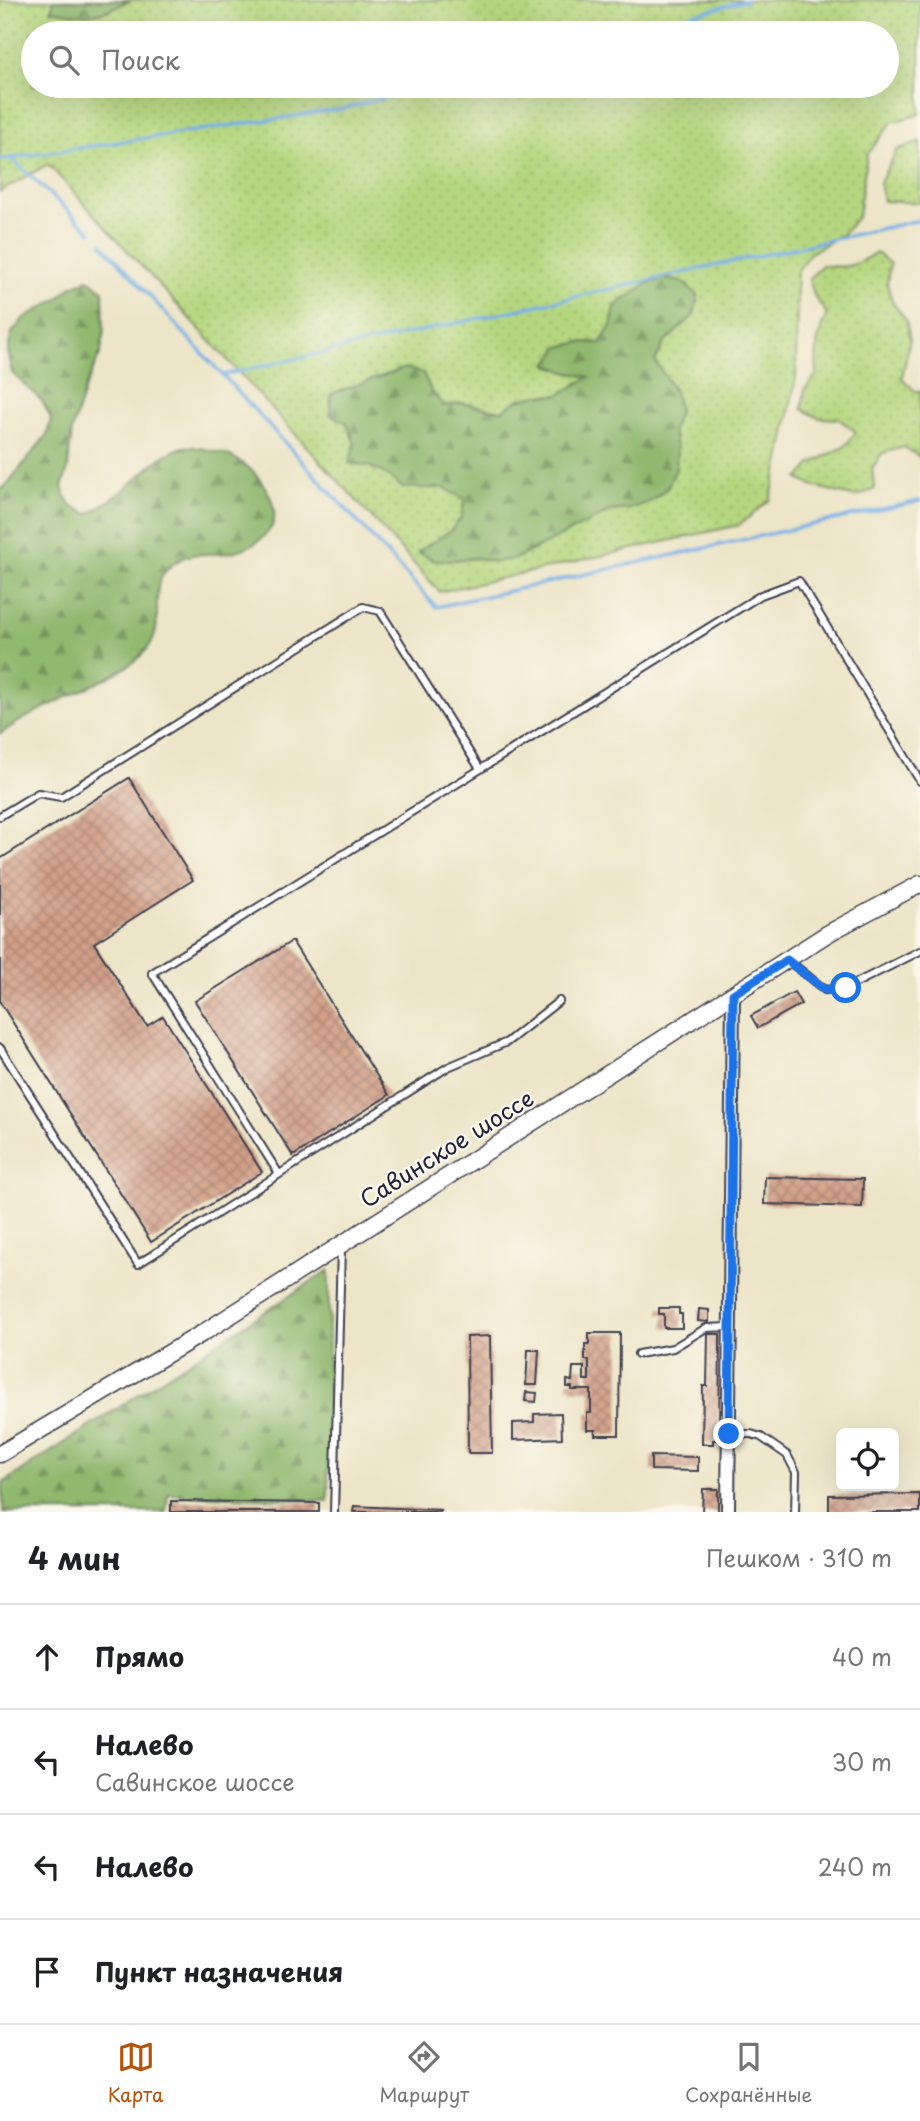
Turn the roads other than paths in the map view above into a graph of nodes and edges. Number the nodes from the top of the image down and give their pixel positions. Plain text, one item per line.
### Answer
1 (480, 769) junction
2 (920, 781) edge
3 (0, 816) edge
4 (920, 884) edge
5 (920, 951) edge
6 (787, 960) junction
7 (733, 994) junction
8 (559, 1001) dead end
9 (0, 1048) edge
10 (279, 1174) junction
11 (341, 1243) junction
12 (729, 1327) junction
13 (638, 1354) dead end
14 (729, 1434) junction
15 (0, 1454) edge
16 (334, 1512) edge
17 (728, 1512) edge
18 (795, 1512) edge

1 - 2 lane
1 - 3 lane
1 - 10 lane
4 - 6 street, Савинское шоссе
5 - 6 lane
6 - 7 street, Савинское шоссе
7 - 11 street, Савинское шоссе
7 - 12 street
8 - 10 lane
9 - 10 lane
11 - 15 street, Савинское шоссе
11 - 16 lane
12 - 13 lane
12 - 14 street
14 - 17 street
14 - 18 lane

